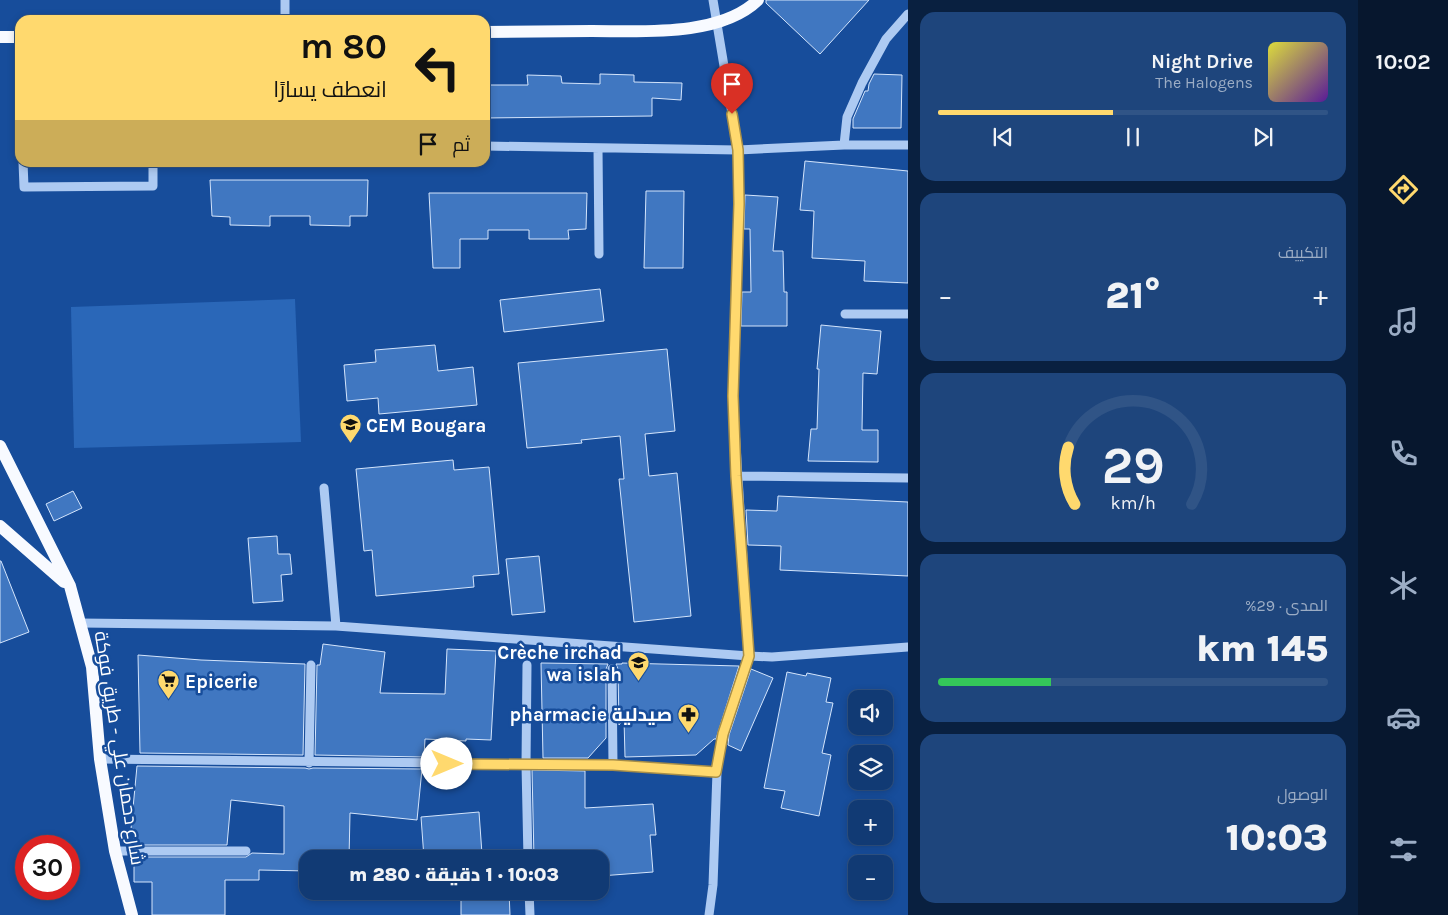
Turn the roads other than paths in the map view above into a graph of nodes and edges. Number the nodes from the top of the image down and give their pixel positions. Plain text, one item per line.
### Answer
1 (285, 0) edge
2 (713, 0) edge
3 (758, 0) edge
4 (908, 14) edge
5 (285, 15) edge
6 (716, 23) junction
7 (490, 32) edge
8 (0, 37) edge
9 (15, 37) edge
10 (844, 145) junction
11 (908, 145) edge
12 (490, 146) edge
13 (598, 148) junction
14 (738, 150) junction
15 (23, 167) edge
16 (153, 167) edge
17 (599, 254) dead end
18 (845, 314) dead end
19 (908, 314) edge
20 (0, 446) edge
21 (736, 476) junction
22 (908, 478) edge
23 (324, 488) dead end
24 (0, 526) edge
25 (70, 586) junction
26 (80, 623) junction
27 (336, 626) junction
28 (908, 647) edge
29 (749, 656) junction
30 (311, 665) dead end
31 (526, 665) dead end
32 (612, 670) dead end
33 (100, 759) junction
34 (309, 763) junction
35 (526, 765) junction
36 (613, 765) junction
37 (716, 772) junction
38 (115, 850) junction
39 (528, 850) edge
40 (246, 851) dead end
41 (529, 900) edge
42 (132, 915) edge
43 (530, 915) edge
44 (709, 915) edge

1 - 5 street
2 - 6 street
3 - 6 main road
4 - 10 street
6 - 7 main road
6 - 14 street
8 - 9 main road
10 - 11 street
10 - 14 street
12 - 13 street
13 - 14 street
13 - 17 street
14 - 21 street
15 - 16 street
18 - 19 street
20 - 25 main road, شارع دحمان علي - طريق فوكة
21 - 22 street
21 - 29 street
23 - 27 street
24 - 25 main road
25 - 26 main road, شارع دحمان علي - طريق فوكة
26 - 27 street
26 - 33 main road, شارع دحمان علي - طريق فوكة
27 - 29 street
28 - 29 street
29 - 37 street
30 - 34 street
31 - 35 street
32 - 36 street
33 - 34 street
33 - 38 main road, شارع دحمان علي - طريق فوكة
34 - 35 street
35 - 36 street
35 - 39 street
36 - 37 street
37 - 44 street
38 - 40 street
38 - 42 main road, شارع دحمان علي - طريق فوكة
41 - 43 street

